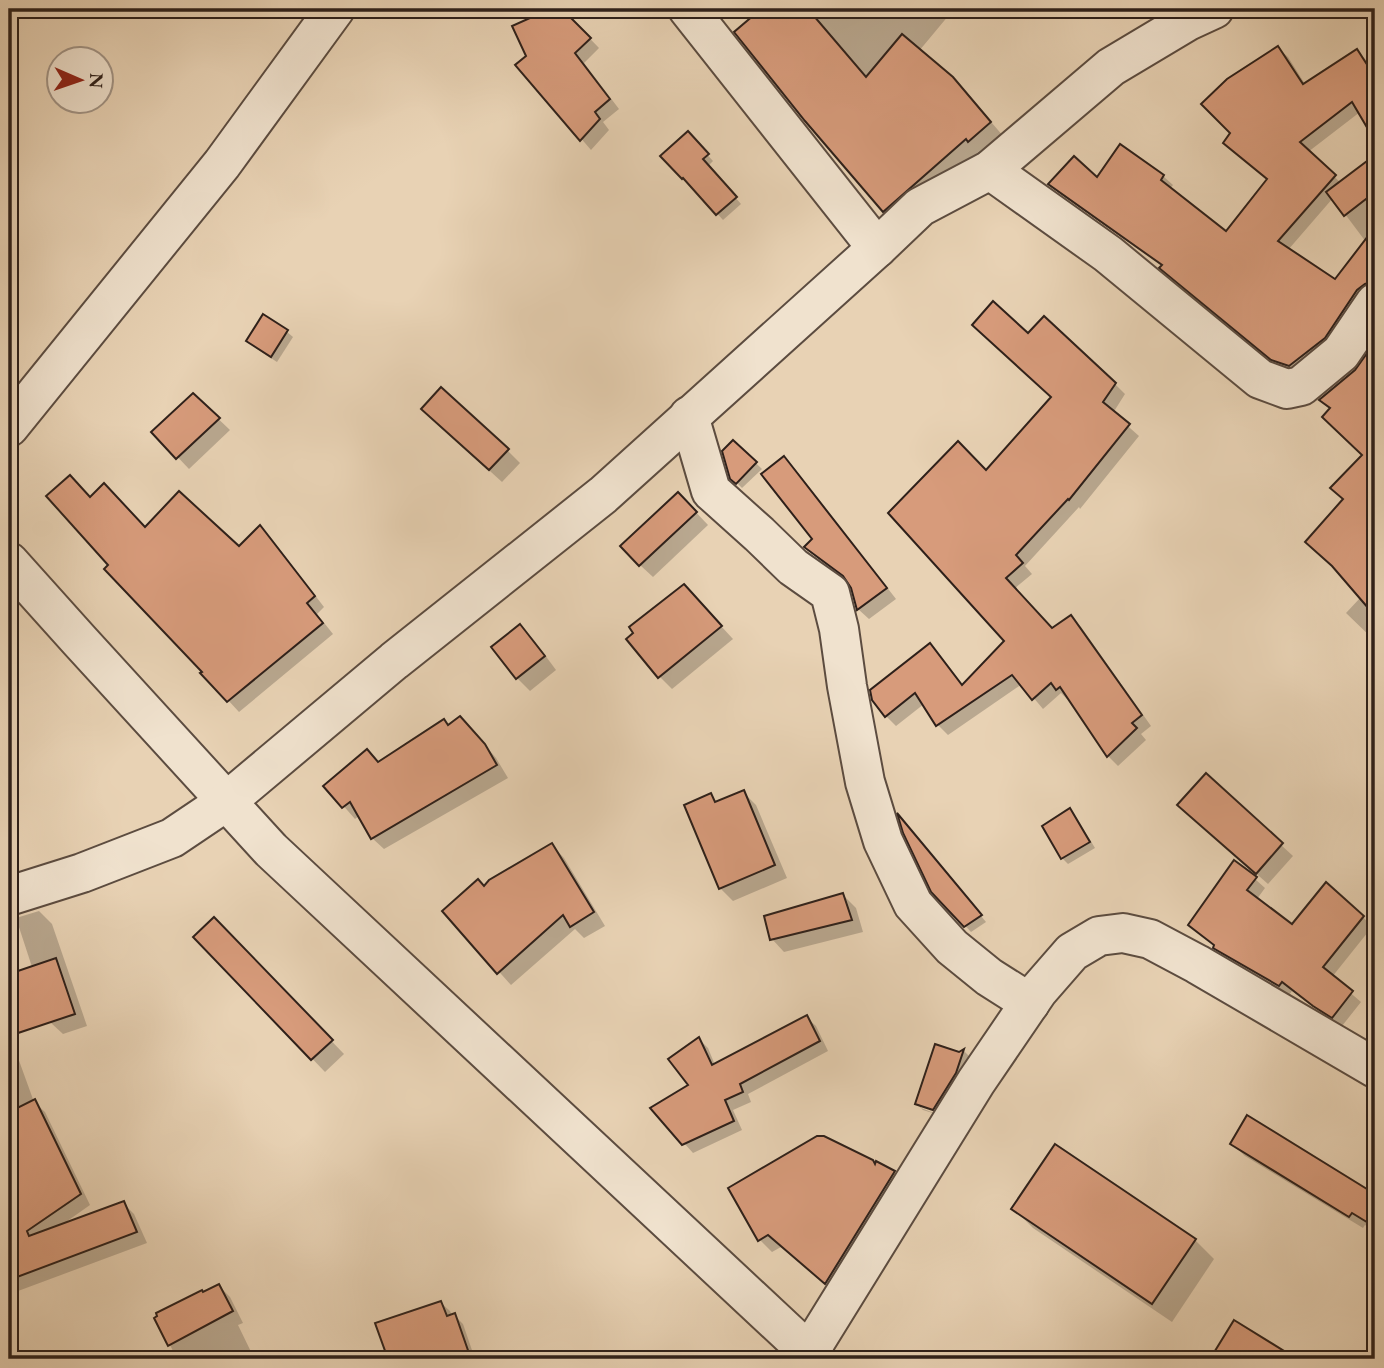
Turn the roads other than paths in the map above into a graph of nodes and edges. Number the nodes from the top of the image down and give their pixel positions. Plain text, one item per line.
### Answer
1 (335, 9) edge
2 (688, 9) edge
3 (1214, 9) edge
4 (990, 170) junction
5 (877, 248) junction
6 (1375, 303) edge
7 (689, 416) junction
8 (9, 427) edge
9 (9, 562) edge
10 (227, 802) junction
11 (9, 896) edge
12 (1030, 1003) junction
13 (1375, 1068) edge
14 (812, 1356) edge

1 - 8 street
2 - 5 street
3 - 4 street
4 - 5 street
4 - 6 street
5 - 7 street
7 - 10 street
7 - 12 street
9 - 10 street
10 - 11 street
10 - 14 street
12 - 13 street
12 - 14 street

